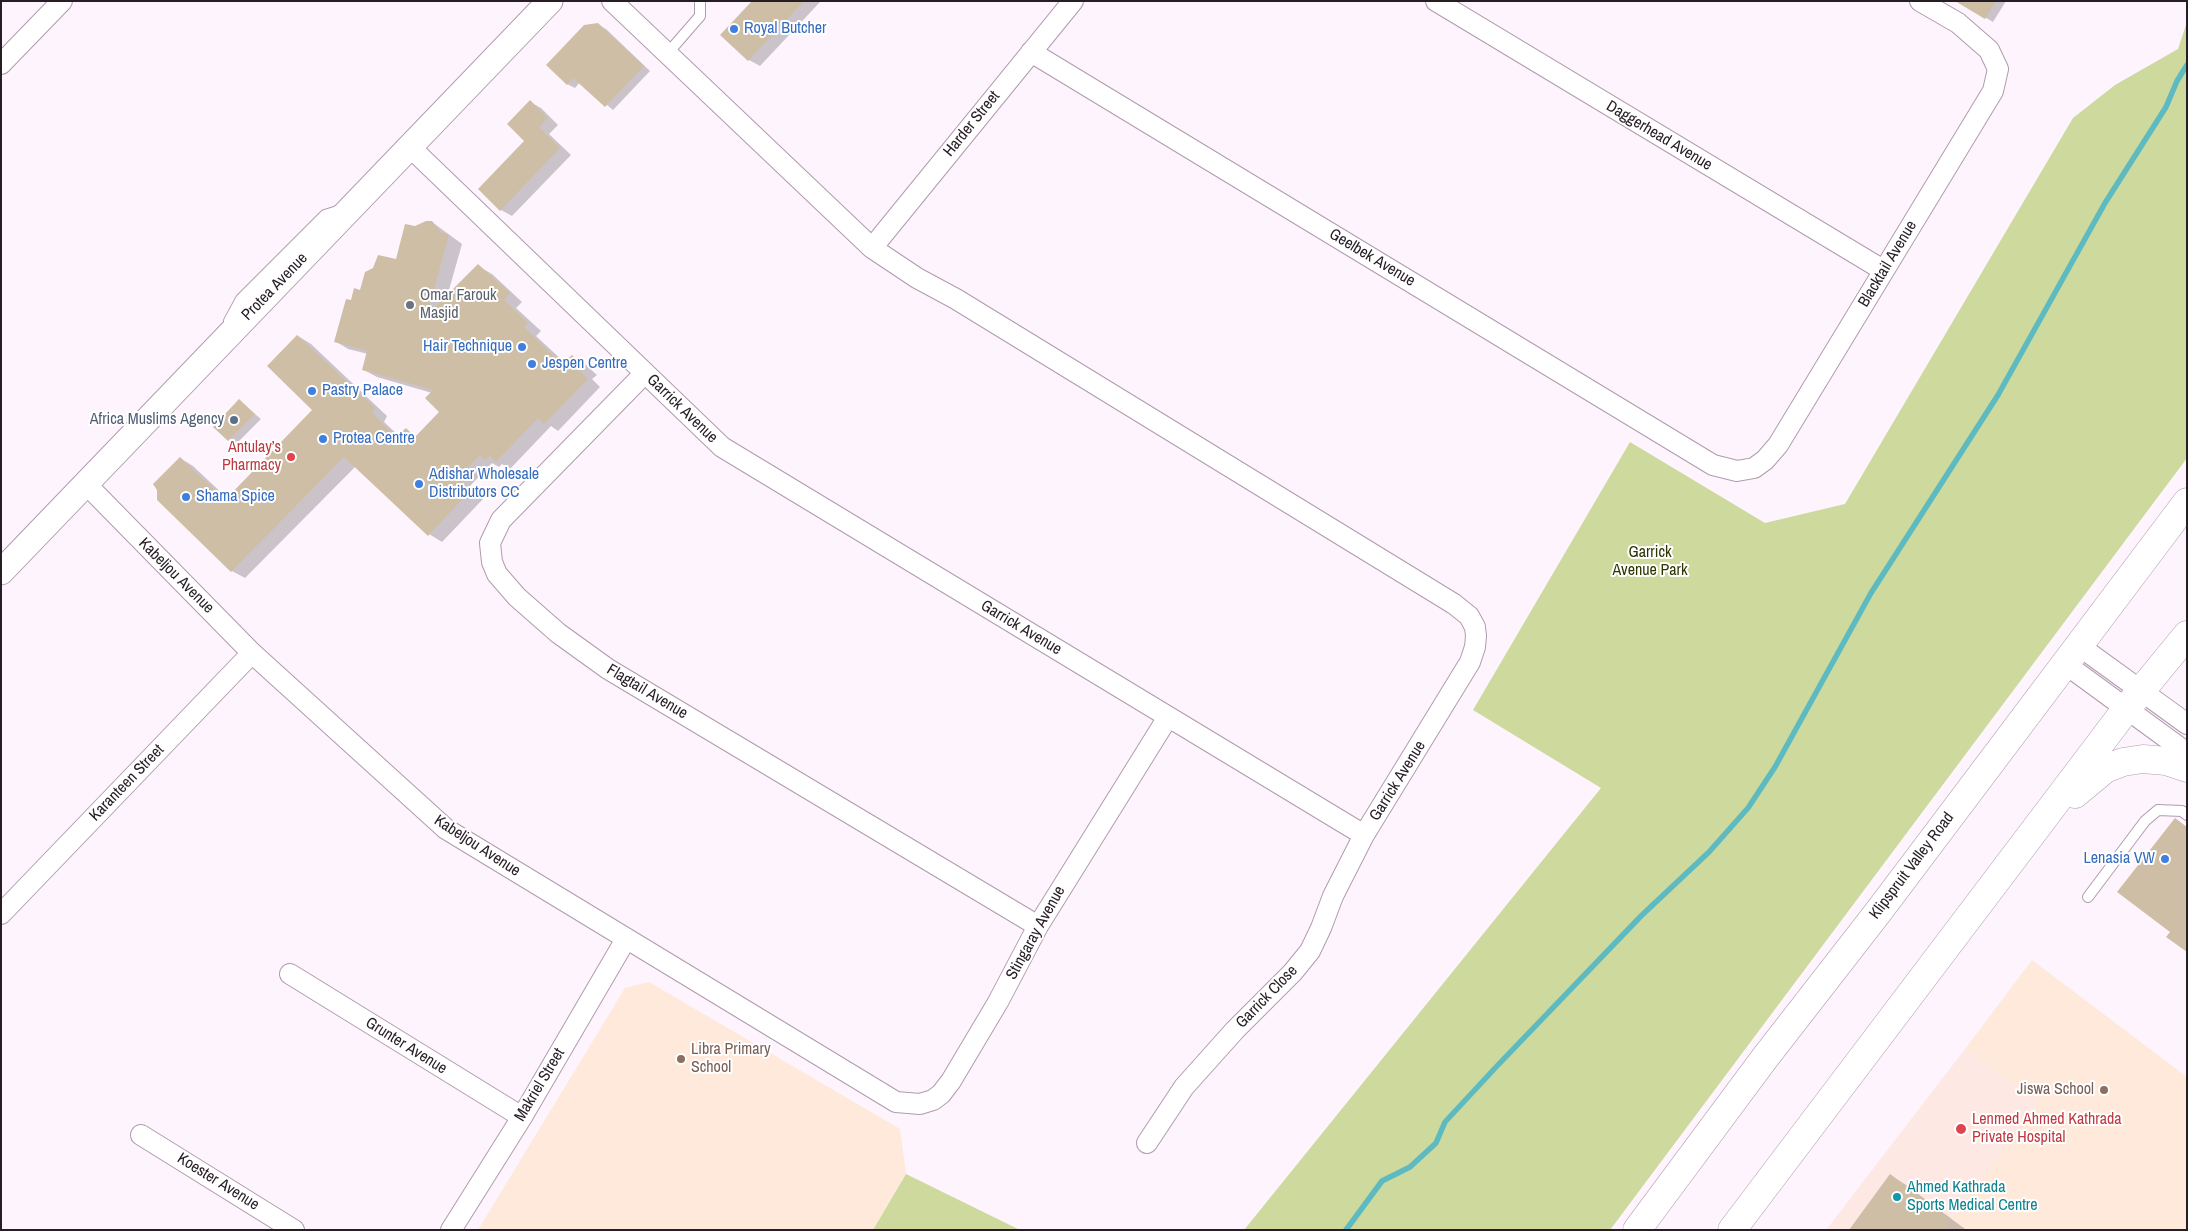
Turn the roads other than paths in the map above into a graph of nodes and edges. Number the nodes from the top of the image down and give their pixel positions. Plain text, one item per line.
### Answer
1 (62, 1) edge
2 (550, 1) edge
3 (612, 1) edge
4 (700, 1) edge
5 (1073, 1) edge
6 (1436, 1) edge
7 (1920, 1) edge
8 (1031, 52) junction
9 (667, 54) junction
10 (1, 64) edge
11 (409, 146) junction
12 (872, 248) junction
13 (1883, 270) junction
14 (644, 373) junction
15 (1713, 465) joint
16 (86, 484) junction
17 (2187, 502) edge
18 (1, 572) edge
19 (2187, 635) edge
20 (252, 652) junction
21 (2071, 654) junction
22 (2134, 699) junction
23 (1168, 717) junction
24 (2187, 724) edge
25 (2187, 753) edge
26 (2187, 768) edge
27 (2187, 815) edge
28 (1364, 836) junction
29 (2030, 838) junction
30 (2088, 897) dead end
31 (1, 914) edge
32 (1038, 926) junction
33 (626, 938) junction
34 (290, 974) dead end
35 (880, 1094) joint
36 (522, 1117) junction
37 (141, 1135) dead end
38 (1147, 1143) dead end
39 (294, 1230) edge
40 (451, 1230) edge
41 (1638, 1230) edge
42 (1732, 1230) edge

1 - 10 street
2 - 11 street, Protea Avenue
3 - 9 street, Garrick Avenue
4 - 9 lane
5 - 8 street, Harder Street
6 - 13 street, Daggerhead Avenue
7 - 13 street, Blacktail Avenue
8 - 12 street, Harder Street
8 - 15 street, Geelbek Avenue
9 - 12 street, Garrick Avenue
11 - 14 street, Garrick Avenue
11 - 16 street, Protea Avenue
12 - 28 street, Garrick Avenue
13 - 15 street, Blacktail Avenue
14 - 23 street, Garrick Avenue
14 - 32 street, Flagtail Avenue
16 - 18 street, Protea Avenue
16 - 20 street, Kabeljou Avenue
17 - 21 main road, Klipspruit Valley Road
19 - 22 main road
20 - 31 street, Karanteen Street
20 - 33 street, Kabeljou Avenue
21 - 22 street
21 - 41 main road, Klipspruit Valley Road
22 - 24 street
22 - 25 street
22 - 29 main road
23 - 28 street, Garrick Avenue
23 - 32 street, Stingaray Avenue
26 - 29 main road
27 - 30 lane
28 - 38 street, Garrick Close
29 - 42 main road
32 - 35 street, Stingaray Avenue
33 - 35 street, Kabeljou Avenue
33 - 36 street, Makriel Street
34 - 36 street, Grunter Avenue
36 - 40 street, Makriel Street
37 - 39 street, Koester Avenue

